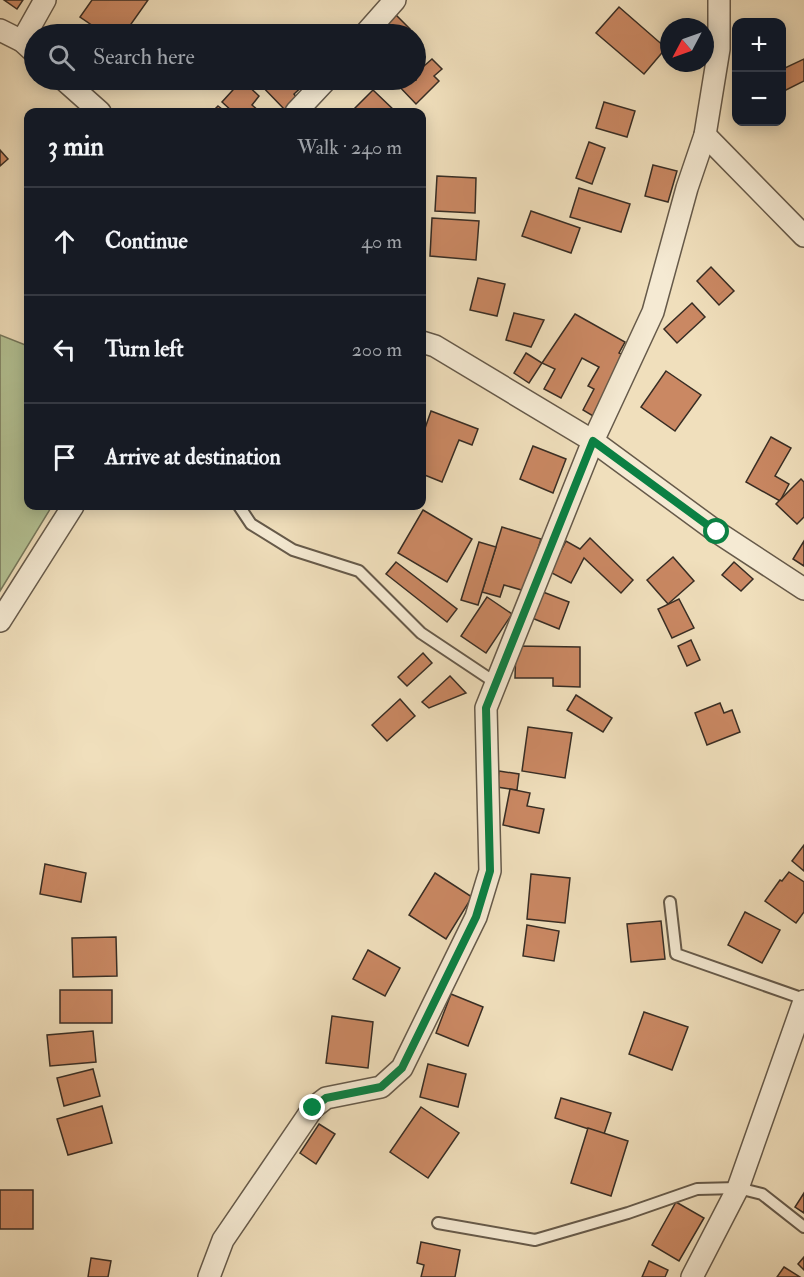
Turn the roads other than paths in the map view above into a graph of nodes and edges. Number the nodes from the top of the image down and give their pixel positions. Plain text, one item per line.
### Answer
1 (45, 0) edge
2 (395, 0) edge
3 (719, 0) edge
4 (36, 24) edge
5 (374, 24) edge
6 (0, 30) edge
7 (24, 45) edge
8 (75, 90) edge
9 (317, 90) edge
10 (96, 108) edge
11 (300, 108) edge
12 (705, 135) junction
13 (804, 236) edge
14 (426, 343) edge
15 (593, 441) junction
16 (70, 510) edge
17 (242, 510) edge
18 (804, 589) edge
19 (0, 621) edge
20 (496, 683) junction
21 (670, 902) dead end
22 (804, 1000) edge
23 (738, 1188) junction
24 (438, 1222) dead end
25 (804, 1227) edge
26 (209, 1277) edge
27 (692, 1277) edge

1 - 4 street
2 - 5 street
3 - 12 street
6 - 7 street
8 - 10 street
9 - 11 street
12 - 13 street
12 - 15 street
14 - 15 street
15 - 18 street
15 - 20 street
16 - 19 street
17 - 20 lane
20 - 26 street
21 - 22 lane
22 - 23 street
23 - 24 lane
23 - 25 lane
23 - 27 street

